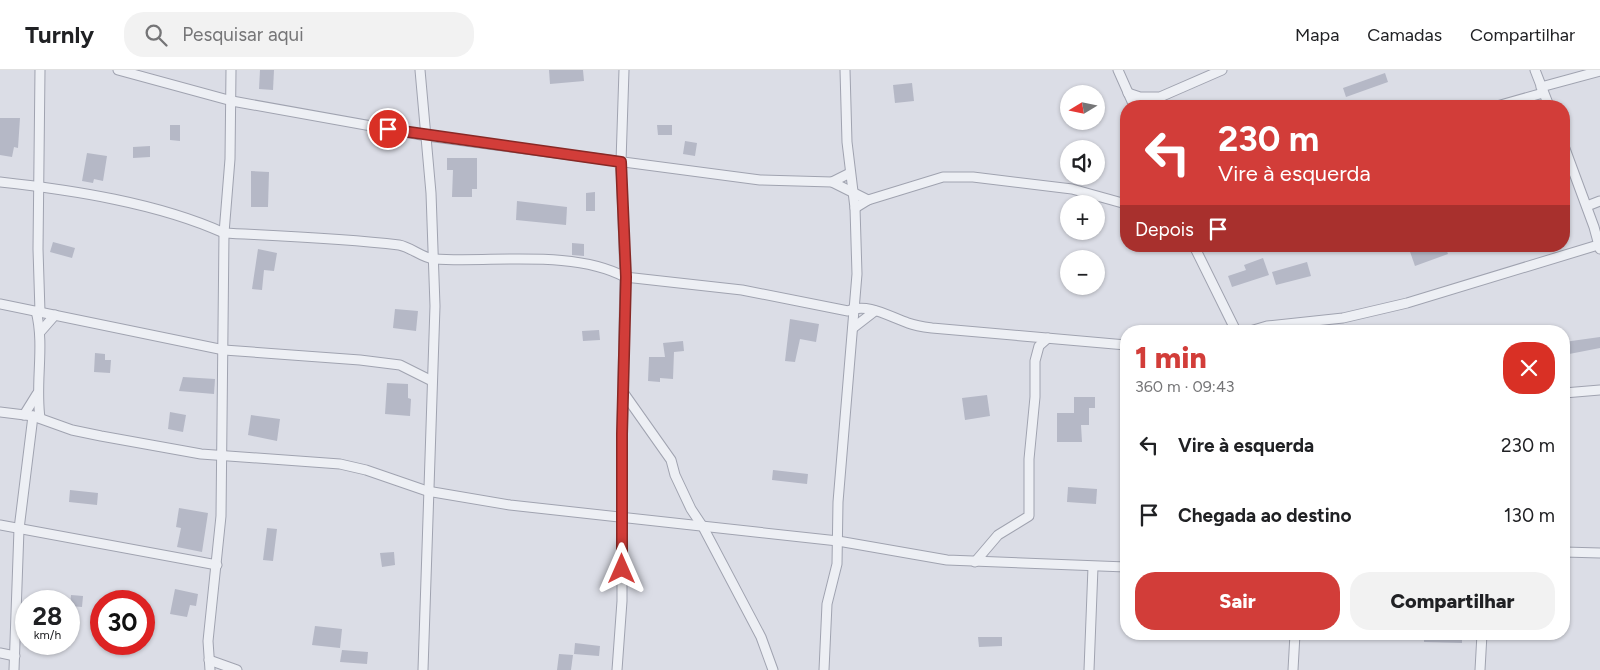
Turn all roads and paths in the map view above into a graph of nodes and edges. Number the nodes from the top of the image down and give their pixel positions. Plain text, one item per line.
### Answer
1 (40, 70) edge
2 (118, 70) edge
3 (231, 70) edge
4 (420, 70) edge
5 (624, 70) edge
6 (845, 70) edge
7 (1118, 70) edge
8 (1222, 70) edge
9 (1535, 70) edge
10 (1600, 71) edge
11 (1542, 90) junction
12 (1128, 93) junction
13 (1160, 97) junction
14 (1131, 100) edge
15 (1157, 100) edge
16 (1514, 100) edge
17 (1546, 100) edge
18 (232, 101) junction
19 (427, 136) junction
20 (621, 162) junction
21 (1570, 162) edge
22 (850, 172) junction
23 (0, 182) edge
24 (832, 182) junction
25 (38, 186) junction
26 (853, 193) junction
27 (868, 200) junction
28 (1600, 201) edge
29 (1120, 202) edge
30 (1587, 206) junction
31 (855, 208) junction
32 (224, 233) junction
33 (1599, 247) edge
34 (1197, 252) edge
35 (432, 258) junction
36 (626, 277) junction
37 (0, 304) edge
38 (855, 307) junction
39 (38, 311) junction
40 (876, 311) junction
41 (55, 315) junction
42 (1233, 325) edge
43 (1276, 325) edge
44 (854, 328) junction
45 (41, 331) junction
46 (1048, 338) junction
47 (1120, 344) edge
48 (224, 350) junction
49 (432, 381) junction
50 (1600, 390) edge
51 (622, 392) junction
52 (1570, 392) edge
53 (37, 394) junction
54 (0, 412) edge
55 (32, 416) junction
56 (221, 455) junction
57 (427, 491) junction
58 (622, 516) junction
59 (0, 525) edge
60 (703, 526) junction
61 (19, 529) junction
62 (838, 541) junction
63 (1570, 552) edge
64 (1600, 553) edge
65 (975, 562) junction
66 (216, 565) junction
67 (1093, 567) junction
68 (1120, 567) edge
69 (1294, 640) edge
70 (1482, 640) edge
71 (0, 653) edge
72 (15, 656) junction
73 (209, 660) junction
74 (14, 670) edge
75 (210, 670) edge
76 (237, 670) edge
77 (423, 670) edge
78 (617, 670) edge
79 (773, 670) edge
80 (824, 670) edge
81 (1089, 670) edge
82 (1293, 670) edge
83 (1480, 670) edge

1 - 25 street
2 - 18 street
3 - 18 street
4 - 19 street
5 - 20 street
6 - 22 street
7 - 12 street
8 - 13 street
9 - 11 street
10 - 11 street
11 - 16 street
11 - 17 street
12 - 13 street
12 - 14 street
13 - 15 street
18 - 19 street
18 - 32 street
19 - 20 street
19 - 35 street
20 - 24 street
20 - 36 street
21 - 30 street
22 - 24 street
22 - 26 street
23 - 25 street
24 - 26 street
25 - 32 street
25 - 39 street
26 - 27 street
26 - 31 street
27 - 29 street
27 - 31 street
28 - 30 street
30 - 33 street
31 - 38 street
32 - 35 street
32 - 48 street
33 - 43 street
34 - 42 street
35 - 36 street
35 - 49 street
36 - 38 street
36 - 51 street
37 - 39 street
38 - 40 street
38 - 44 street
39 - 41 street
39 - 45 street
40 - 44 street
40 - 46 street
41 - 45 street
41 - 48 street
44 - 62 street
45 - 53 street
46 - 47 street
46 - 65 street
48 - 49 street
48 - 56 street
49 - 57 street
50 - 52 street
51 - 58 street
51 - 60 street
53 - 55 street
53 - 55 street
54 - 55 street
55 - 56 street
55 - 61 street
56 - 57 street
56 - 66 street
57 - 58 street
57 - 77 street
58 - 60 street
58 - 78 street
59 - 61 street
60 - 62 street
60 - 79 street
61 - 66 street
61 - 72 street
62 - 65 street
62 - 80 street
63 - 64 street
65 - 67 street
66 - 73 street
67 - 68 street
67 - 81 street
69 - 82 street
70 - 83 street
71 - 72 street
72 - 74 street
73 - 75 street
73 - 76 street

